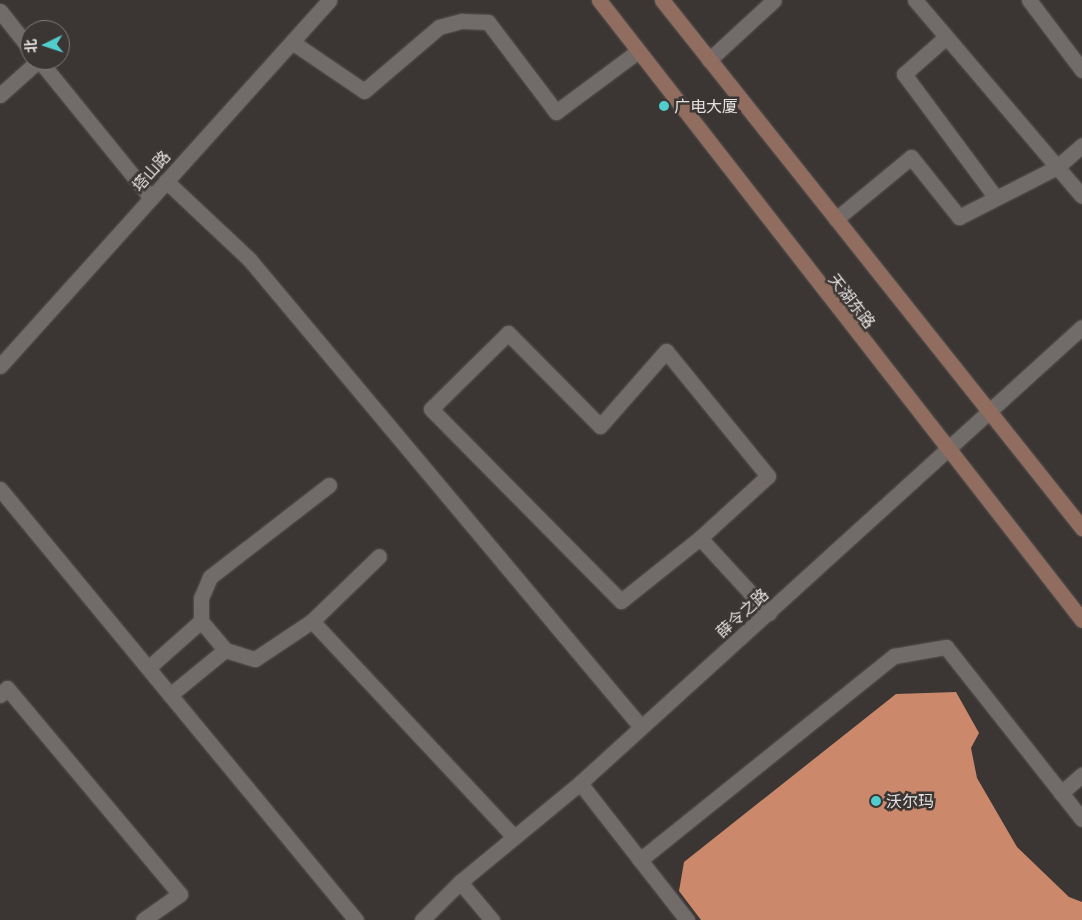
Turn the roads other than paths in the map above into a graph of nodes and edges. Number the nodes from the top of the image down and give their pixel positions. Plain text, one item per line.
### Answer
1 (329, 0) edge
2 (599, 0) edge
3 (662, 0) edge
4 (774, 0) edge
5 (915, 0) edge
6 (1029, 0) edge
7 (0, 11) edge
8 (20, 36) edge
9 (946, 37) junction
10 (292, 42) junction
11 (638, 51) junction
12 (709, 60) junction
13 (28, 70) edge
14 (47, 70) edge
15 (1082, 70) edge
16 (0, 95) edge
17 (1082, 145) edge
18 (1057, 167) junction
19 (166, 181) junction
20 (1082, 196) edge
21 (151, 198) junction
22 (996, 198) junction
23 (836, 219) junction
24 (1082, 327) edge
25 (0, 366) edge
26 (989, 412) junction
27 (947, 452) junction
28 (329, 485) dead end
29 (0, 489) edge
30 (1082, 528) edge
31 (700, 538) junction
32 (379, 556) dead end
33 (769, 613) junction
34 (1082, 620) edge
35 (201, 621) junction
36 (312, 621) junction
37 (225, 650) junction
38 (148, 668) junction
39 (0, 695) edge
40 (170, 695) junction
41 (641, 728) junction
42 (1082, 775) edge
43 (580, 783) junction
44 (1061, 793) junction
45 (1082, 819) edge
46 (514, 837) junction
47 (640, 860) junction
48 (460, 882) junction
49 (143, 920) edge
50 (356, 920) edge
51 (422, 920) edge
52 (492, 920) edge
53 (687, 920) edge

1 - 10 street, 塔山路
2 - 11 main road, 天湖东路
3 - 12 main road
4 - 12 street
5 - 9 street
6 - 15 street
7 - 8 street
9 - 18 street
9 - 22 street
10 - 11 street
10 - 19 street, 塔山路
11 - 27 main road, 天湖东路
12 - 23 main road
13 - 16 street
14 - 21 street
17 - 18 street
18 - 20 street
18 - 22 street
19 - 21 street, 塔山路
19 - 41 street
21 - 25 street, 塔山路
22 - 23 street
23 - 26 main road
24 - 26 street, 薛令之路
26 - 27 street, 薛令之路
26 - 30 main road
27 - 33 street, 薛令之路
27 - 34 main road, 天湖东路
28 - 35 street
29 - 38 street
31 - 31 street
31 - 33 street
32 - 36 street
33 - 41 street, 薛令之路
35 - 37 street
35 - 38 street
36 - 37 street
36 - 46 street
37 - 40 street
38 - 40 street
39 - 49 street
40 - 50 street
41 - 43 street, 薛令之路
42 - 44 street
43 - 46 street, 薛令之路
43 - 47 street
44 - 45 street
44 - 47 street
46 - 48 street, 薛令之路
47 - 53 street
48 - 51 street, 薛令之路
48 - 52 street

